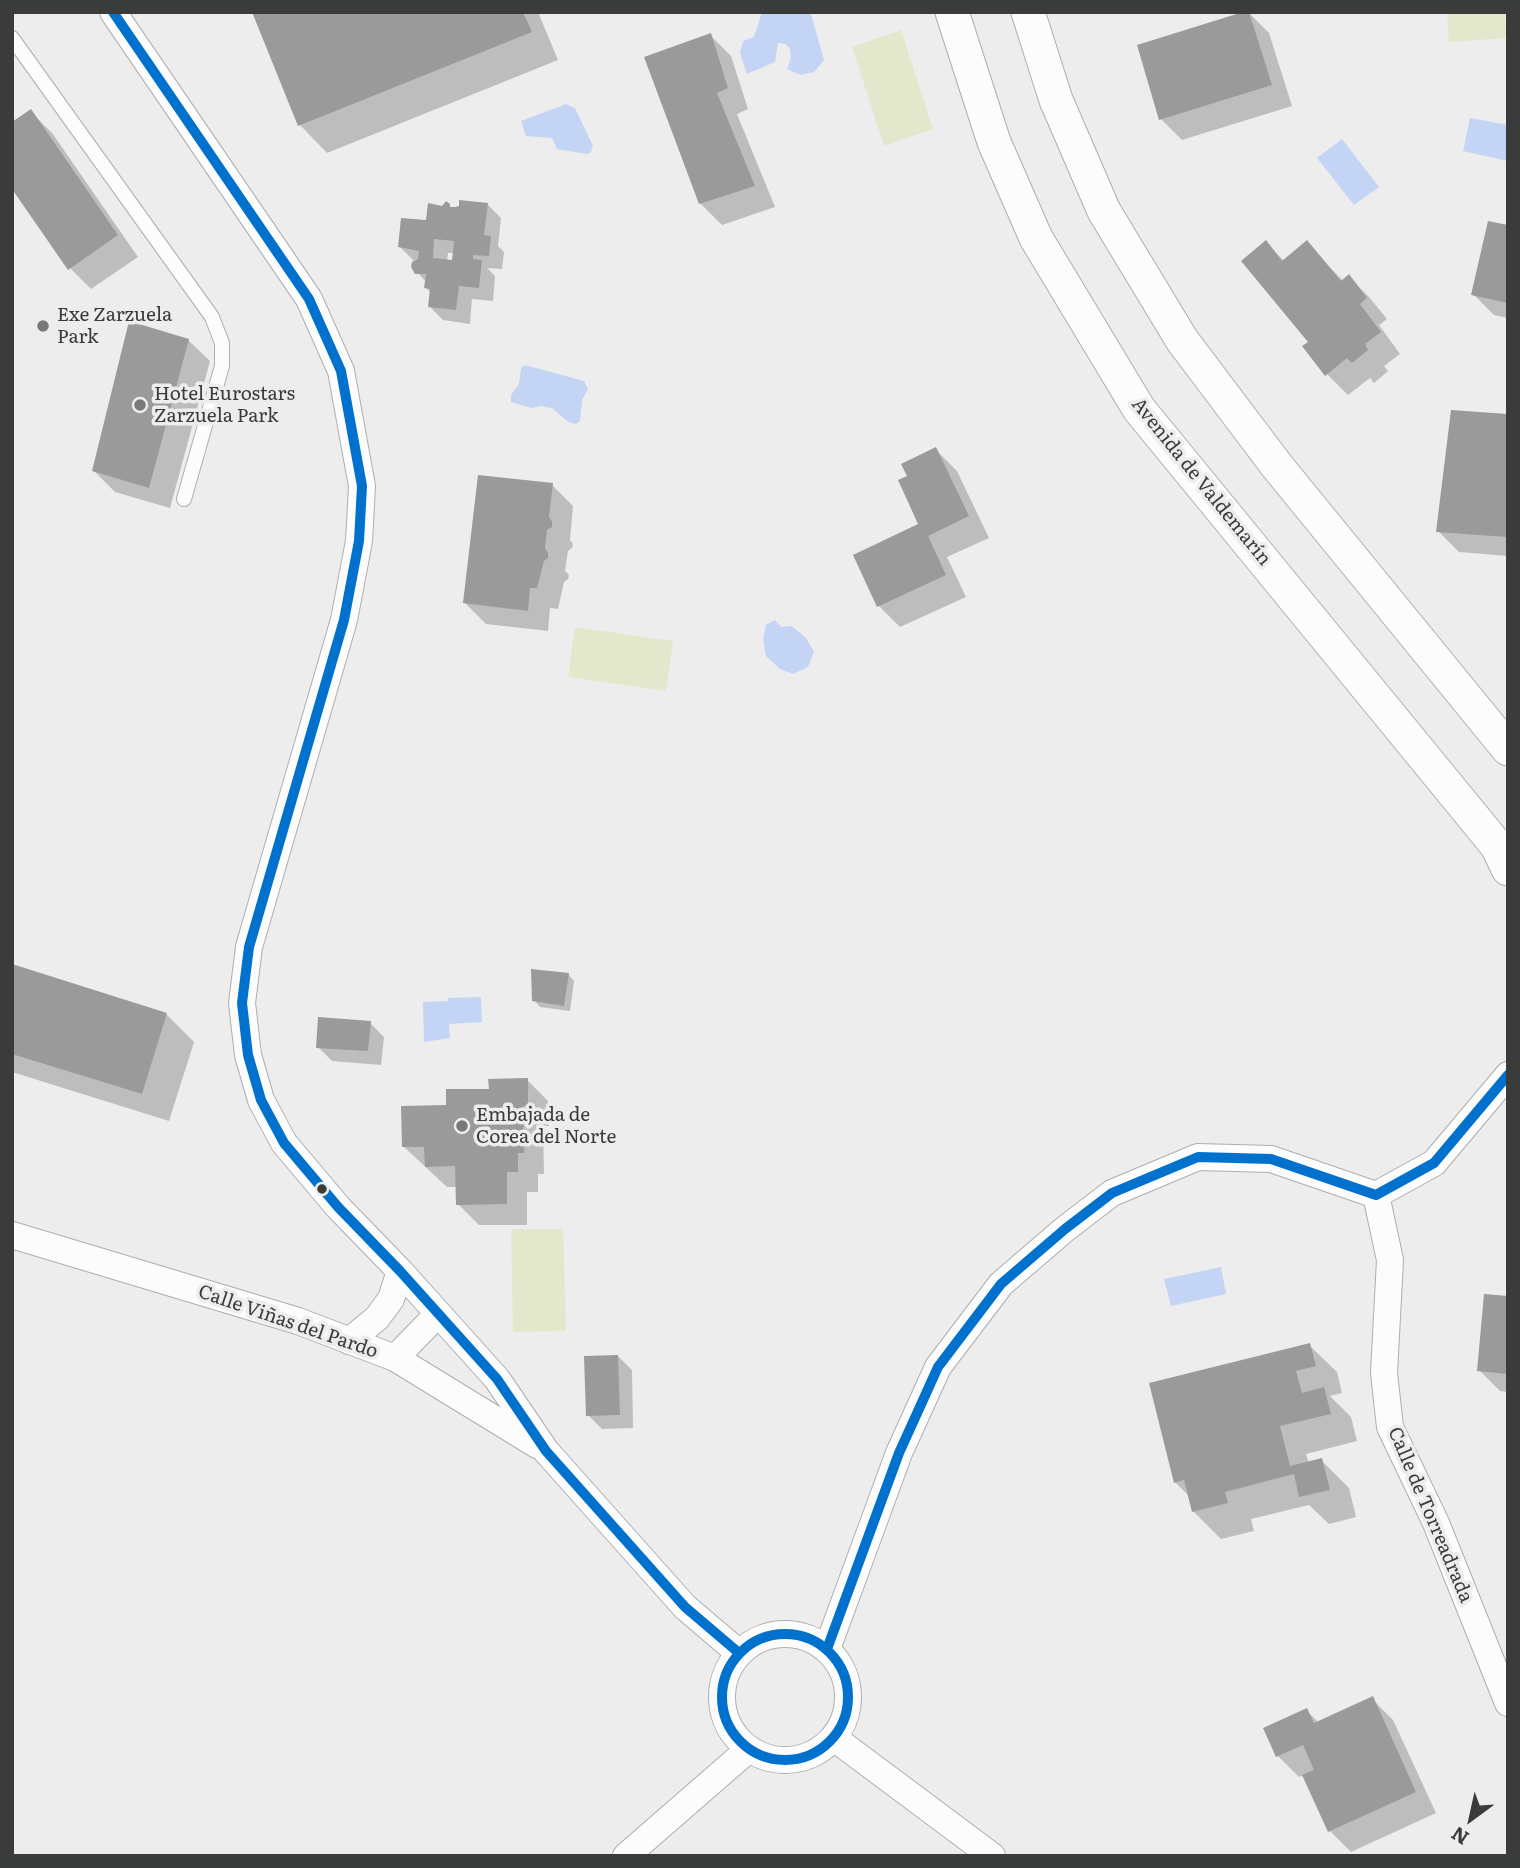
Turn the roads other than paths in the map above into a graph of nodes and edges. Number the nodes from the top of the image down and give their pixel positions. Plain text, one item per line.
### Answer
1 (113, 12) edge
2 (952, 12) edge
3 (1028, 12) edge
4 (12, 38) edge
5 (184, 499) dead end
6 (1508, 749) edge
7 (1508, 869) edge
8 (1508, 1076) edge
9 (1376, 1195) junction
10 (12, 1236) edge
11 (400, 1271) junction
12 (438, 1314) junction
13 (349, 1341) junction
14 (395, 1358) junction
15 (546, 1451) junction
16 (827, 1649) junction
17 (738, 1653) junction
18 (1508, 1703) edge
19 (834, 1738) junction
20 (749, 1749) junction
21 (626, 1856) edge
22 (992, 1856) edge

1 - 11 street
2 - 7 street, Avenida de Valdemarín
3 - 6 street
4 - 5 lane
8 - 9 street
9 - 16 street
9 - 18 street, Calle de Torreadrada
10 - 13 street, Calle Viñas del Pardo
11 - 12 street
11 - 13 street
12 - 14 street
12 - 15 street
13 - 14 street, Calle Viñas del Pardo
14 - 15 street, Calle Viñas del Pardo
15 - 17 street
16 - 17 street
16 - 19 street
17 - 20 street
19 - 20 street
19 - 22 street
20 - 21 street

